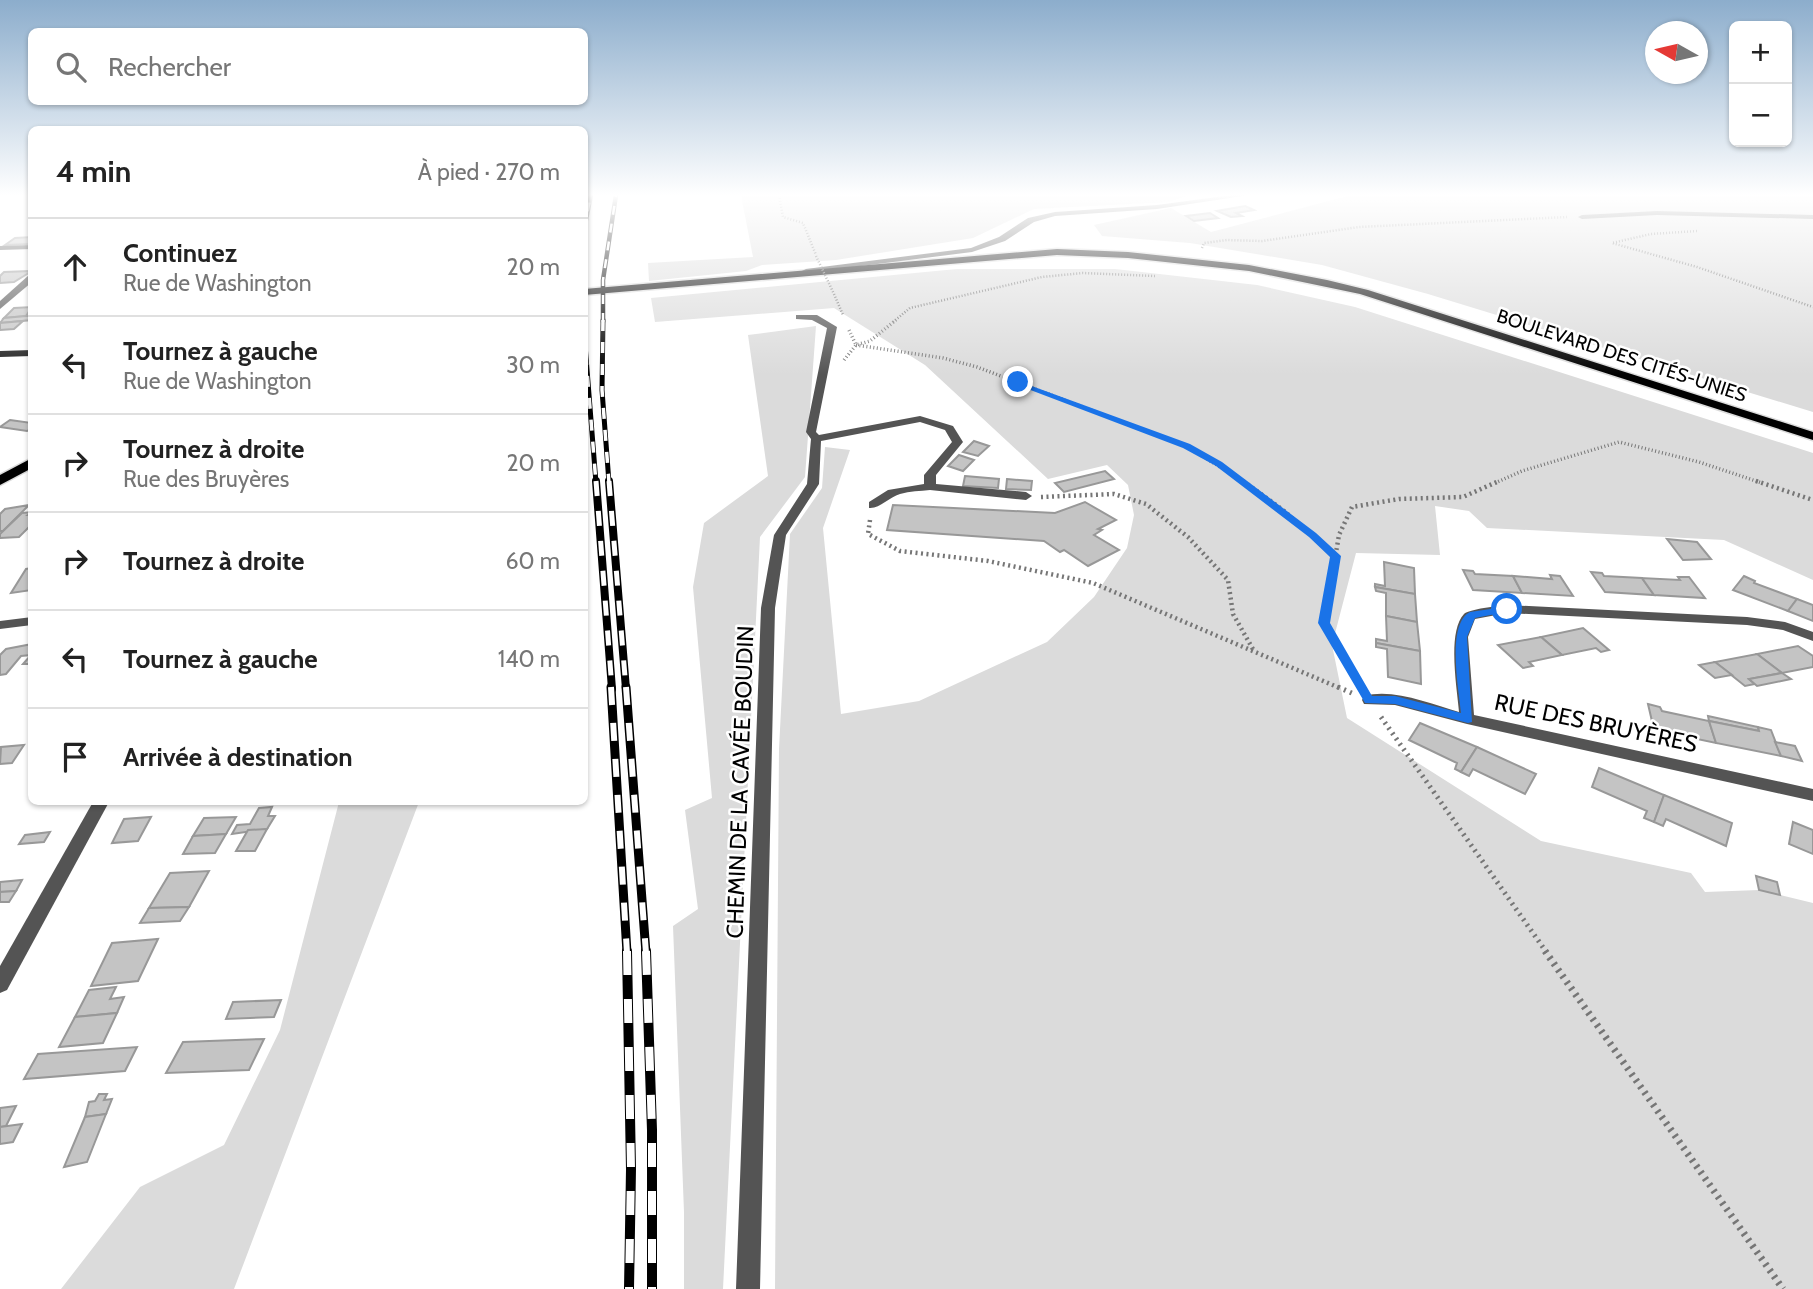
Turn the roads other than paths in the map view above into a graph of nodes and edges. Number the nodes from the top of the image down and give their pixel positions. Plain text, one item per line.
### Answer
1 (932, 255) edge
2 (1018, 255) edge
3 (1106, 255) edge
4 (784, 274) junction
5 (28, 281) edge
6 (588, 292) edge
7 (588, 299) edge
8 (0, 306) edge
9 (1420, 312) junction
10 (800, 317) dead end
11 (28, 353) edge
12 (0, 355) edge
13 (1813, 436) edge
14 (816, 439) junction
15 (28, 451) edge
16 (28, 464) edge
17 (0, 468) edge
18 (0, 481) edge
19 (930, 487) junction
20 (1027, 496) road end
21 (873, 505) road end
22 (28, 622) edge
23 (0, 625) edge
24 (1813, 636) edge
25 (1369, 700) road end
26 (1468, 719) junction
27 (1813, 795) edge
28 (99, 805) edge
29 (0, 984) edge
30 (748, 1289) edge

1 - 4 street
2 - 4 main road, BOULEVARD DES CITÉS-UNIES
3 - 9 main road, BOULEVARD DES CITÉS-UNIES
4 - 6 main road, BOULEVARD DES CITÉS-UNIES
5 - 8 street
7 - 9 main road, BOULEVARD DES CITÉS-UNIES
9 - 13 main road, BOULEVARD DES CITÉS-UNIES
10 - 14 street, CHEMIN DE LA CAVÉE BOUDIN
11 - 12 main road
14 - 19 street
14 - 30 street, CHEMIN DE LA CAVÉE BOUDIN
15 - 17 main road
16 - 18 main road
19 - 20 street
19 - 21 street
22 - 23 street
24 - 26 street
25 - 26 street, RUE DES BRUYÈRES
26 - 27 street, RUE DES BRUYÈRES
28 - 29 street

